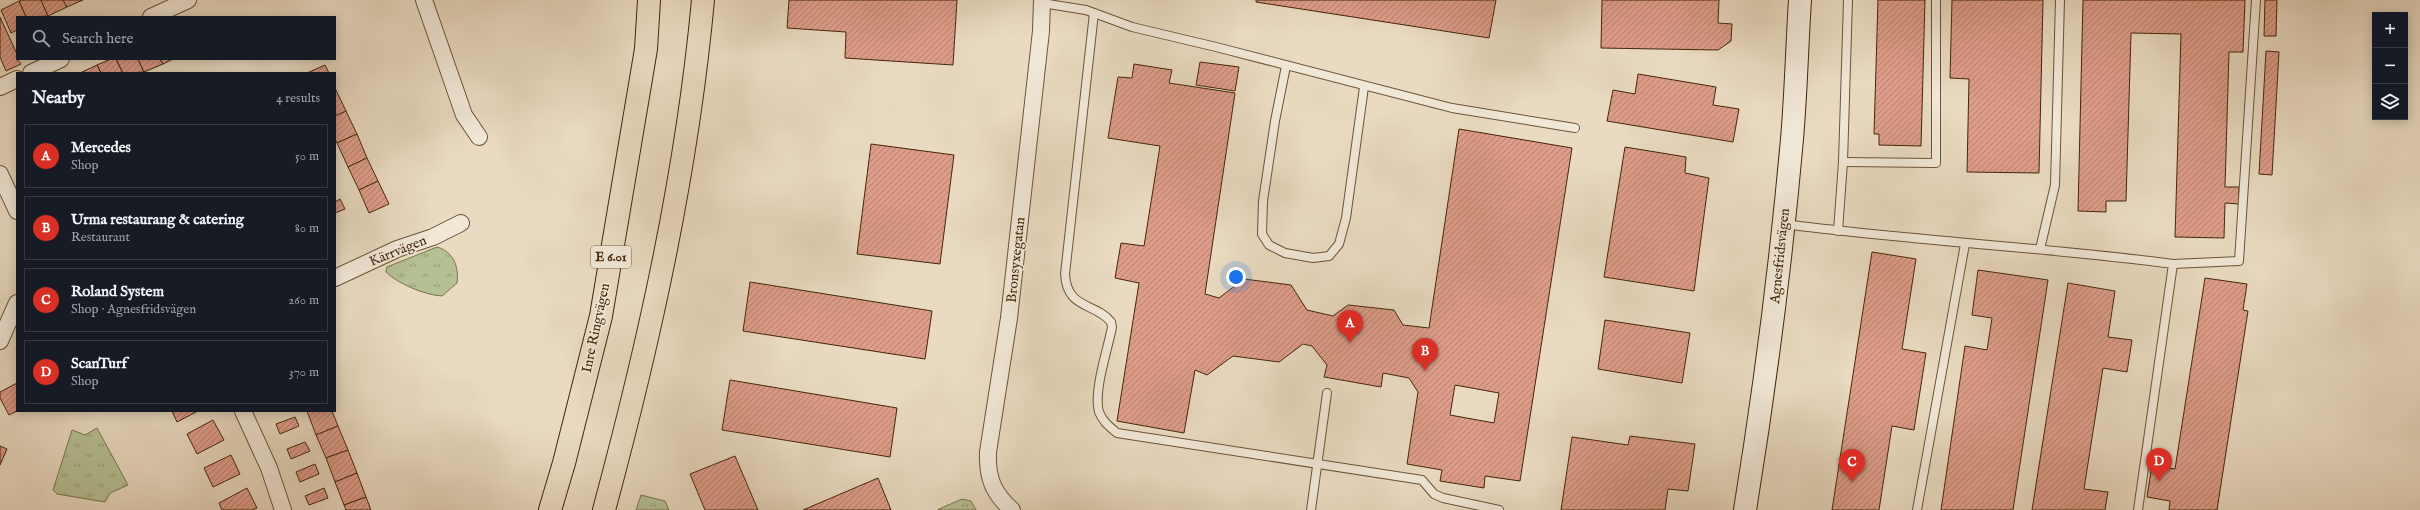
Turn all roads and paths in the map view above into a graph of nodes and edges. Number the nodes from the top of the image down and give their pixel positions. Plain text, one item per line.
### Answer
1 (188, 0) edge
2 (424, 0) edge
3 (649, 0) edge
4 (703, 0) edge
5 (1800, 0) edge
6 (1848, 0) edge
7 (1936, 0) edge
8 (2060, 0) edge
9 (2256, 0) edge
10 (1042, 1) edge
11 (1094, 13) junction
12 (153, 16) edge
13 (59, 60) edge
14 (1286, 66) junction
15 (33, 72) edge
16 (16, 79) edge
17 (0, 87) edge
18 (1364, 87) junction
19 (1575, 128) dead end
20 (479, 137) dead end
21 (1843, 162) junction
22 (0, 174) edge
23 (16, 209) edge
24 (461, 223) dead end
25 (1784, 224) junction
26 (1838, 231) junction
27 (1965, 244) junction
28 (2040, 249) junction
29 (2173, 264) junction
30 (336, 278) edge
31 (16, 305) edge
32 (0, 341) edge
33 (1327, 393) dead end
34 (243, 412) edge
35 (1317, 465) junction
36 (283, 510) edge
37 (550, 510) edge
38 (604, 510) edge
39 (1012, 510) edge
40 (1311, 510) edge
41 (1499, 510) edge
42 (1745, 510) edge
43 (1917, 510) edge
44 (2138, 510) edge

1 - 12 street
2 - 20 street
3 - 37 highway, Inre Ringvägen / E 6.01
4 - 38 highway
5 - 25 main road, Agnesfridsvägen
6 - 21 lane
7 - 21 lane
8 - 28 lane
9 - 29 lane
10 - 11 lane
10 - 39 street, Bronsyxegatan
11 - 14 lane
11 - 35 lane
13 - 15 street
14 - 18 lane
14 - 18 lane
16 - 17 street
18 - 19 lane
21 - 26 lane
22 - 23 street
24 - 30 street, Kärrvägen
25 - 26 lane
25 - 42 main road, Agnesfridsvägen
26 - 27 lane
27 - 28 lane
27 - 43 lane
28 - 29 lane
29 - 44 lane
31 - 32 street
33 - 35 lane
34 - 36 street
35 - 40 lane
35 - 41 lane

